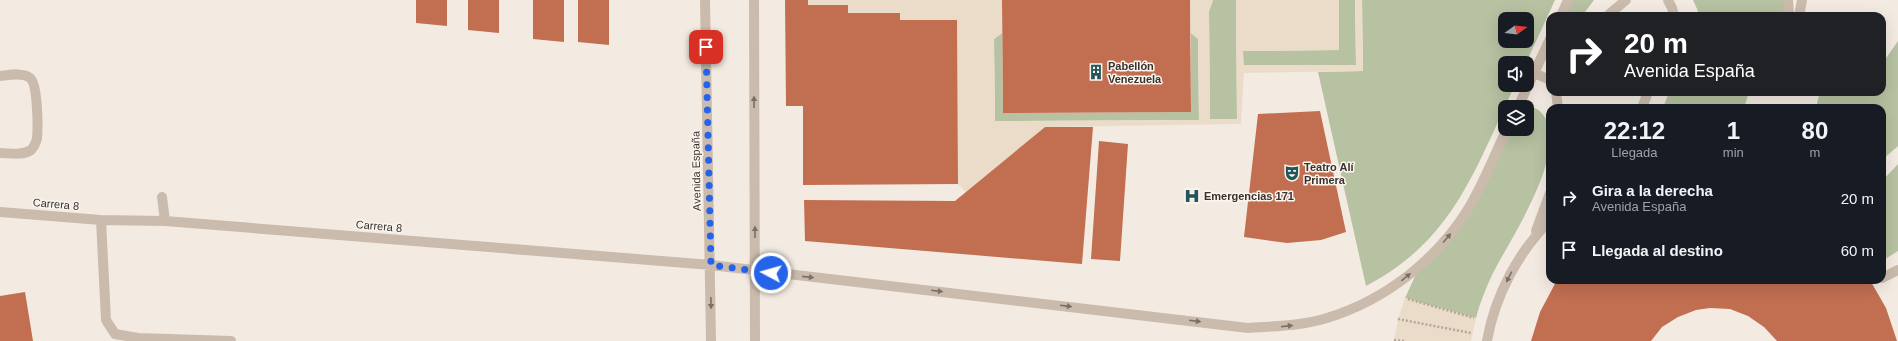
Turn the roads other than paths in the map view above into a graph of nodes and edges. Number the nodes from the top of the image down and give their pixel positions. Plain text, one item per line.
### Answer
1 (704, 0) edge
2 (754, 0) edge
3 (1568, 0) edge
4 (1626, 0) edge
5 (1668, 0) edge
6 (1788, 0) edge
7 (1802, 0) edge
8 (1563, 12) edge
9 (1612, 12) edge
10 (1673, 12) edge
11 (1789, 12) edge
12 (1800, 12) edge
13 (1546, 47) edge
14 (1534, 73) joint
15 (0, 76) edge
16 (1546, 78) edge
17 (1504, 136) edge
18 (0, 153) edge
19 (162, 197) dead end
20 (1546, 205) edge
21 (0, 212) edge
22 (101, 220) junction
23 (165, 221) junction
24 (1546, 225) edge
25 (1529, 244) junction
26 (711, 265) junction
27 (1898, 270) edge
28 (755, 271) junction
29 (1886, 276) edge
30 (231, 341) edge
31 (711, 341) edge
32 (755, 341) edge
33 (1486, 341) edge

1 - 26 street, Avenida España
28 -> 2 street
3 - 8 street
4 - 9 street
5 - 10 street
6 - 11 street
7 - 12 street
13 - 14 street
14 - 16 street
15 - 18 street
28 -> 17 street, Carrera 8
19 - 23 street
20 - 25 street
21 - 22 street, Carrera 8
22 - 23 street, Carrera 8
22 - 30 street
23 - 26 street, Carrera 8
24 - 25 street
25 -> 33 street
26 - 28 street, Carrera 8
26 -> 31 street, Avenida España
27 - 29 street
28 - 32 street

